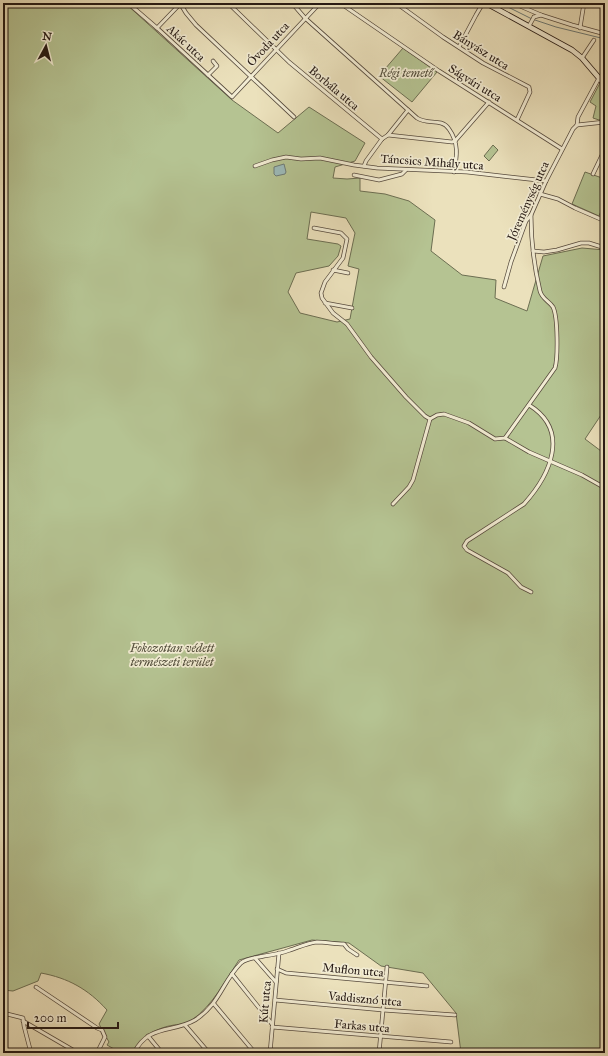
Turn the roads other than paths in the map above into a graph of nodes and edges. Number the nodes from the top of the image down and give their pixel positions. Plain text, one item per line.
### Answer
1 (128, 3) edge
2 (180, 3) edge
3 (228, 3) edge
4 (292, 3) edge
5 (320, 3) edge
6 (340, 3) edge
7 (396, 3) edge
8 (485, 3) edge
9 (513, 3) edge
10 (584, 3) edge
11 (532, 11) junction
12 (541, 15) junction
13 (305, 18) junction
14 (533, 18) junction
15 (529, 26) junction
16 (157, 28) junction
17 (580, 28) junction
18 (605, 34) edge
19 (594, 40) dead end
20 (459, 47) junction
21 (276, 50) junction
22 (582, 58) junction
23 (213, 61) dead end
24 (208, 75) junction
25 (251, 77) junction
26 (599, 78) junction
27 (605, 85) edge
28 (230, 97) joint
29 (489, 102) junction
30 (408, 110) junction
31 (294, 117) dead end
32 (517, 120) junction
33 (605, 122) edge
34 (577, 126) junction
35 (388, 135) junction
36 (382, 139) junction
37 (455, 141) junction
38 (562, 149) junction
39 (605, 150) edge
40 (255, 166) dead end
41 (364, 166) junction
42 (406, 170) junction
43 (454, 172) junction
44 (593, 174) dead end
45 (354, 175) dead end
46 (546, 181) junction
47 (540, 194) junction
48 (531, 215) junction
49 (605, 221) edge
50 (314, 228) dead end
51 (605, 248) edge
52 (533, 251) junction
53 (333, 270) junction
54 (348, 272) dead end
55 (504, 287) dead end
56 (325, 303) junction
57 (352, 308) dead end
58 (528, 405) junction
59 (430, 419) junction
60 (505, 438) junction
61 (551, 461) junction
62 (605, 488) edge
63 (393, 504) dead end
64 (531, 592) dead end
65 (281, 953) junction
66 (357, 955) dead end
67 (255, 958) junction
68 (387, 967) dead end
69 (277, 969) junction
70 (232, 974) junction
71 (276, 982) junction
72 (386, 982) junction
73 (427, 986) dead end
74 (36, 987) dead end
75 (274, 1000) junction
76 (214, 1004) junction
77 (383, 1010) junction
78 (3, 1013) edge
79 (454, 1015) dead end
80 (23, 1019) junction
81 (185, 1024) junction
82 (272, 1025) junction
83 (148, 1036) junction
84 (381, 1036) junction
85 (451, 1042) dead end
86 (31, 1053) edge
87 (78, 1053) edge
88 (97, 1053) edge
89 (134, 1053) edge
90 (162, 1053) edge
91 (208, 1053) edge
92 (255, 1053) edge
93 (270, 1053) edge
94 (379, 1053) edge

1 - 16 street, Akác utca
2 - 16 street
2 - 25 street
3 - 21 street, Borbála utca
4 - 13 street
5 - 13 street, Óvoda utca
6 - 29 street, Ságvári utca
7 - 20 street, Bányász utca
8 - 15 main road
8 - 20 street
9 - 11 street
10 - 17 street
11 - 12 street
11 - 14 street
12 - 14 street
12 - 17 street
13 - 21 street, Óvoda utca
13 - 30 street
14 - 15 street
15 - 22 main road
16 - 24 street, Akác utca
17 - 18 street
19 - 22 street
20 - 32 street, Bányász utca
21 - 25 street, Óvoda utca
21 - 36 street, Borbála utca
22 - 26 main road
23 - 24 street
24 - 28 street, Akác utca
25 - 28 street, Óvoda utca
25 - 31 street
26 - 27 main road
26 - 34 street, Jóreménység utca
29 - 32 street, Ságvári utca
29 - 37 street
30 - 35 street, Táncsics Mihály utca
30 - 37 street
32 - 38 street, Ságvári utca
33 - 34 street
34 - 38 street, Jóreménység utca
35 - 36 street, Táncsics Mihály utca
35 - 37 street
36 - 41 street, Táncsics Mihály utca
37 - 43 street
38 - 46 street, Jóreménység utca
39 - 44 street
40 - 41 street
41 - 42 street, Táncsics Mihály utca
42 - 43 street, Táncsics Mihály utca
42 - 45 street
43 - 46 street, Táncsics Mihály utca
46 - 47 street, Jóreménység utca
47 - 48 street, Jóreménység utca
47 - 49 street
48 - 52 street
48 - 55 street, Jóreménység utca
50 - 53 street
51 - 52 street
52 - 58 street
53 - 54 street
53 - 56 street
56 - 57 street
56 - 59 street
58 - 60 street
58 - 61 street
59 - 60 street
59 - 63 street
60 - 61 street
61 - 62 street
61 - 64 street
65 - 66 street
65 - 67 street
65 - 69 street, Kút utca
67 - 70 street
67 - 71 street
68 - 72 street
69 - 71 street, Kút utca
69 - 72 street, Muflon utca
70 - 76 street
70 - 82 street
71 - 75 street, Kút utca
72 - 73 street, Muflon utca
72 - 77 street
74 - 88 street
75 - 77 street, Vaddisznó utca
75 - 82 street, Kút utca
76 - 81 street
76 - 92 street
77 - 79 street, Vaddisznó utca
77 - 84 street
78 - 80 street
80 - 86 street
80 - 87 street
81 - 83 street
81 - 91 street
82 - 84 street, Farkas utca
82 - 93 street, Kút utca
83 - 89 street
83 - 90 street
84 - 85 street, Farkas utca
84 - 94 street

